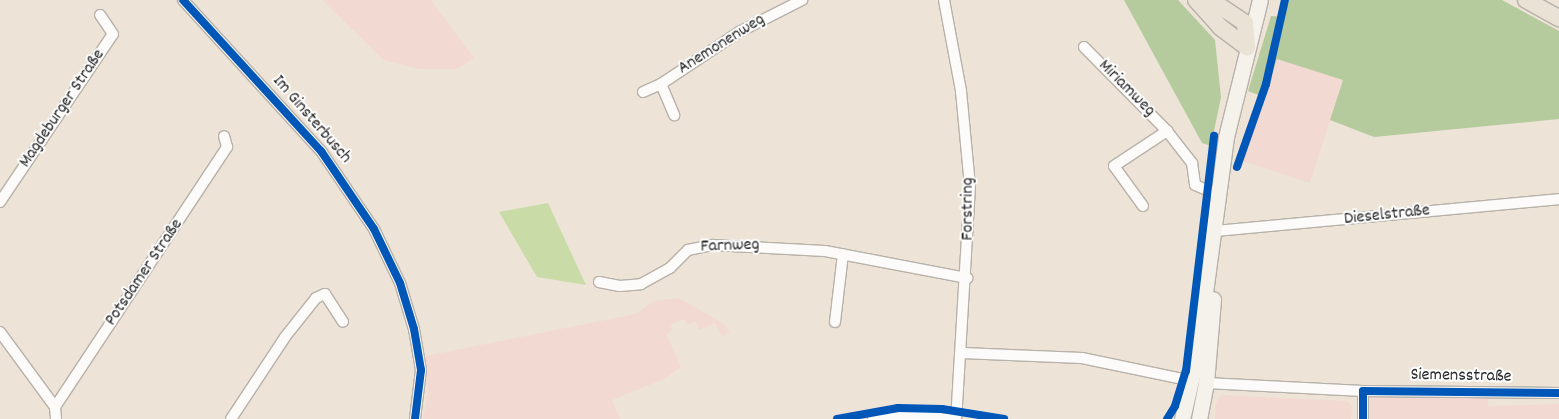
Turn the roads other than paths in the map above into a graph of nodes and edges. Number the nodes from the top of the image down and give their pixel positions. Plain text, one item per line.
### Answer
1 (183, 0) edge
2 (802, 0) edge
3 (944, 0) edge
4 (1196, 0) edge
5 (1212, 0) edge
6 (1260, 0) edge
7 (1526, 0) edge
8 (100, 15) dead end
9 (1559, 18) edge
10 (1247, 47) junction
11 (1084, 48) dead end
12 (661, 84) junction
13 (643, 92) dead end
14 (674, 115) dead end
15 (1167, 131) junction
16 (224, 136) dead end
17 (1218, 195) junction
18 (1559, 199) edge
19 (0, 202) edge
20 (1143, 206) dead end
21 (1215, 231) junction
22 (844, 254) junction
23 (967, 278) junction
24 (599, 282) dead end
25 (343, 322) dead end
26 (835, 322) dead end
27 (0, 332) edge
28 (962, 353) junction
29 (1199, 382) junction
30 (1363, 391) junction
31 (1559, 393) edge
32 (55, 407) junction
33 (56, 419) edge
34 (231, 419) edge
35 (415, 419) edge
36 (873, 419) edge
37 (950, 419) edge
38 (956, 419) edge
39 (1182, 419) edge
40 (1199, 419) edge
41 (1363, 419) edge

1 - 35 street, Im Ginsterbusch
2 - 12 street, Anemonenweg
3 - 23 street, Forstring
4 - 10 main road
5 - 10 main road
6 - 10 main road
7 - 9 main road
8 - 19 street, Magdeburger Straße
10 - 17 main road
11 - 15 street, Miriamweg
12 - 13 street, Anemonenweg
12 - 14 street
15 - 17 street, Miriamweg
15 - 20 street, Miriamweg
16 - 32 street, Potsdamer Straße
17 - 21 main road
18 - 21 street, Dieselstraße
21 - 29 main road
21 - 29 main road
22 - 23 street, Farnweg
22 - 24 street, Farnweg
22 - 26 street
23 - 28 street, Forstring
25 - 34 street
27 - 32 street
28 - 29 street, Siemensstraße
28 - 38 street, Forstring
29 - 30 street, Siemensstraße
29 - 39 main road
29 - 40 main road
30 - 31 street, Siemensstraße
30 - 41 street
32 - 33 street
36 - 37 street

